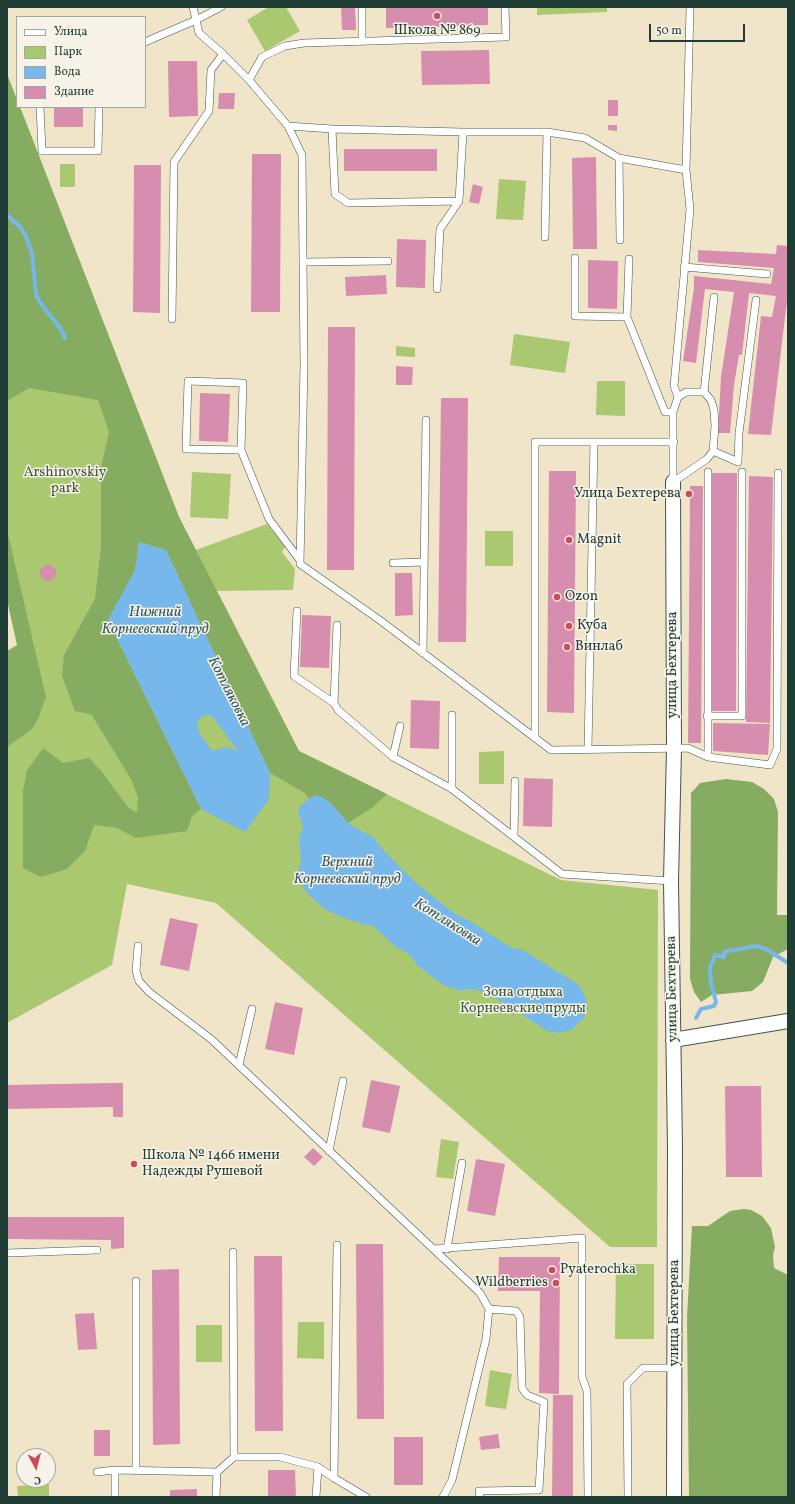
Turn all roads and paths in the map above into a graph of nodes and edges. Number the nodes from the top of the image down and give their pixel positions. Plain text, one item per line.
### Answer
1 (193, 7) edge
2 (221, 7) edge
3 (362, 7) edge
4 (505, 7) edge
5 (690, 7) edge
6 (196, 20) junction
7 (362, 41) junction
8 (146, 42) edge
9 (223, 54) junction
10 (249, 80) junction
11 (40, 108) edge
12 (99, 108) edge
13 (288, 126) junction
14 (332, 129) junction
15 (463, 132) junction
16 (547, 132) junction
17 (619, 158) junction
18 (686, 170) junction
19 (459, 202) junction
20 (544, 237) dead end
21 (620, 240) dead end
22 (575, 258) dead end
23 (629, 260) dead end
24 (388, 261) dead end
25 (304, 262) junction
26 (684, 267) junction
27 (767, 274) dead end
28 (437, 289) dead end
29 (714, 297) dead end
30 (756, 300) dead end
31 (627, 317) junction
32 (172, 319) dead end
33 (704, 392) junction
34 (678, 396) junction
35 (673, 412) junction
36 (426, 420) dead end
37 (594, 442) junction
38 (674, 442) junction
39 (241, 450) junction
40 (713, 451) junction
41 (708, 472) dead end
42 (742, 472) dead end
43 (778, 473) dead end
44 (673, 482) junction
45 (299, 559) junction
46 (424, 562) junction
47 (393, 563) dead end
48 (297, 611) dead end
49 (337, 625) dead end
50 (424, 653) junction
51 (334, 704) junction
52 (452, 715) dead end
53 (707, 716) junction
54 (400, 726) dead end
55 (536, 738) junction
56 (674, 748) junction
57 (588, 750) junction
58 (393, 757) junction
59 (708, 757) junction
60 (515, 781) dead end
61 (452, 789) junction
62 (514, 836) junction
63 (671, 881) junction
64 (138, 946) dead end
65 (252, 1009) dead end
66 (788, 1021) edge
67 (673, 1040) junction
68 (239, 1065) junction
69 (343, 1081) dead end
70 (330, 1150) junction
71 (462, 1163) dead end
72 (337, 1245) dead end
73 (447, 1249) junction
74 (97, 1250) dead end
75 (434, 1250) junction
76 (233, 1252) dead end
77 (7, 1254) edge
78 (136, 1281) dead end
79 (489, 1309) junction
80 (674, 1368) junction
81 (234, 1457) junction
82 (318, 1467) junction
83 (115, 1470) junction
84 (136, 1471) junction
85 (97, 1472) dead end
86 (217, 1472) junction
87 (334, 1478) junction
88 (115, 1497) edge
89 (216, 1497) edge
90 (316, 1497) edge
91 (366, 1497) edge
92 (443, 1497) edge
93 (480, 1497) edge
94 (588, 1497) edge
95 (628, 1497) edge
96 (674, 1497) edge

1 - 6 lane
2 - 6 lane
3 - 7 lane
4 - 7 lane
5 - 18 lane
6 - 8 lane
6 - 9 lane
7 - 10 lane
9 - 10 lane
9 - 32 lane
10 - 13 lane
11 - 12 lane
13 - 14 lane
13 - 25 lane
14 - 15 lane
14 - 19 lane
15 - 16 lane
15 - 19 lane
16 - 17 lane
16 - 20 lane
17 - 18 lane
17 - 21 lane
18 - 26 lane
19 - 28 lane
22 - 31 lane
23 - 31 lane
24 - 25 lane
25 - 45 lane
26 - 27 lane
26 - 34 lane
29 - 33 lane
30 - 40 lane
31 - 35 lane
33 - 34 lane
33 - 40 lane
34 - 35 lane
35 - 38 lane
36 - 46 lane
37 - 38 lane
37 - 55 lane
37 - 57 lane
38 - 44 lane
39 - 39 lane
39 - 45 lane
40 - 44 lane
41 - 53 lane
42 - 53 lane
43 - 59 lane
44 - 56 street, улица Бехтерева
45 - 50 lane
46 - 47 lane
46 - 50 lane
48 - 51 lane
49 - 51 lane
50 - 55 lane
51 - 58 lane
52 - 61 lane
53 - 59 lane
54 - 58 lane
55 - 57 lane
56 - 57 lane
56 - 59 lane
56 - 63 street, улица Бехтерева
58 - 61 lane
60 - 62 lane
61 - 62 lane
62 - 63 lane
63 - 67 street, улица Бехтерева
64 - 68 lane
65 - 68 lane
66 - 67 street
67 - 80 street, улица Бехтерева
68 - 70 lane
69 - 70 lane
70 - 75 lane
71 - 73 lane
72 - 87 lane
73 - 75 lane
73 - 94 lane
74 - 77 lane
75 - 79 lane
76 - 81 lane
78 - 84 lane
79 - 92 lane
79 - 93 lane
80 - 95 lane
80 - 96 street, улица Бехтерева
81 - 82 lane
81 - 86 lane
82 - 87 lane
82 - 90 lane
83 - 84 lane
83 - 85 lane
83 - 88 lane
84 - 86 lane
86 - 89 lane
87 - 91 lane

